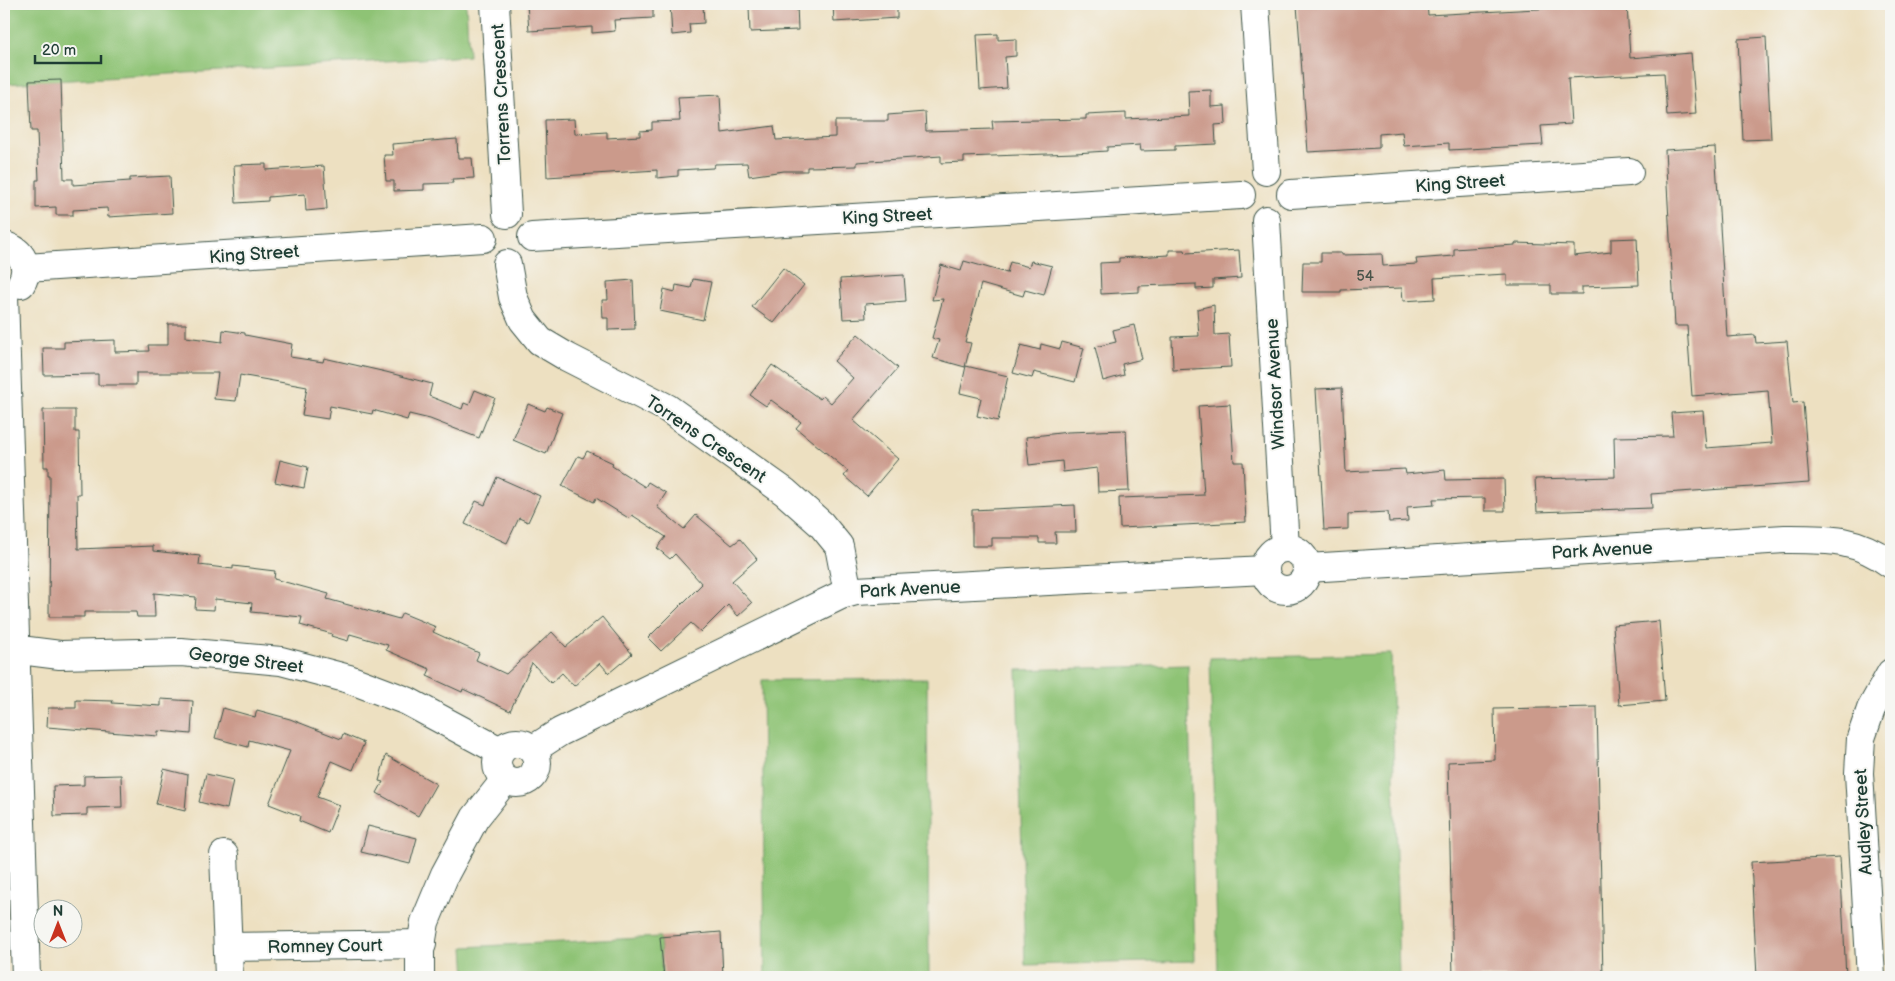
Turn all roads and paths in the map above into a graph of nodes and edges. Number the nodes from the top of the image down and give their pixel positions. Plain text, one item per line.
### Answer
1 (496, 4) edge
2 (1256, 4) edge
3 (1266, 171) junction
4 (1629, 172) dead end
5 (1291, 194) junction
6 (1241, 195) junction
7 (508, 214) junction
8 (1266, 220) junction
9 (532, 237) junction
10 (483, 238) junction
11 (4, 246) edge
12 (508, 264) junction
13 (26, 268) junction
14 (4, 295) edge
15 (1285, 548) junction
16 (1891, 564) edge
17 (1307, 568) junction
18 (1265, 570) junction
19 (848, 593) junction
20 (10, 648) edge
21 (1891, 673) edge
22 (532, 750) junction
23 (500, 751) junction
24 (505, 780) junction
25 (224, 855) dead end
26 (422, 944) junction
27 (228, 947) junction
28 (26, 977) edge
29 (229, 977) edge
30 (420, 977) edge
31 (1871, 977) edge

1 - 7 street, Torrens Crescent
2 - 3 street
3 - 5 street
3 - 6 street
4 - 5 street, King Street
5 - 8 street
6 - 8 street
6 - 9 street, King Street
7 - 9 street
7 - 10 street
8 - 15 street, Windsor Avenue
9 - 12 street
10 - 12 street
10 - 13 street, King Street
11 - 13 street
12 - 19 street, Torrens Crescent
13 - 14 street
14 - 20 street
15 - 17 street
15 - 18 street
16 - 17 street, Park Avenue
17 - 18 street
18 - 19 street, Park Avenue
19 - 22 street, Park Avenue
20 - 23 street, George Street
20 - 28 street
21 - 31 street, Audley Street
22 - 23 street
22 - 24 street
23 - 24 street
24 - 26 street
25 - 27 street
26 - 27 street, Romney Court
26 - 30 street
27 - 29 street

